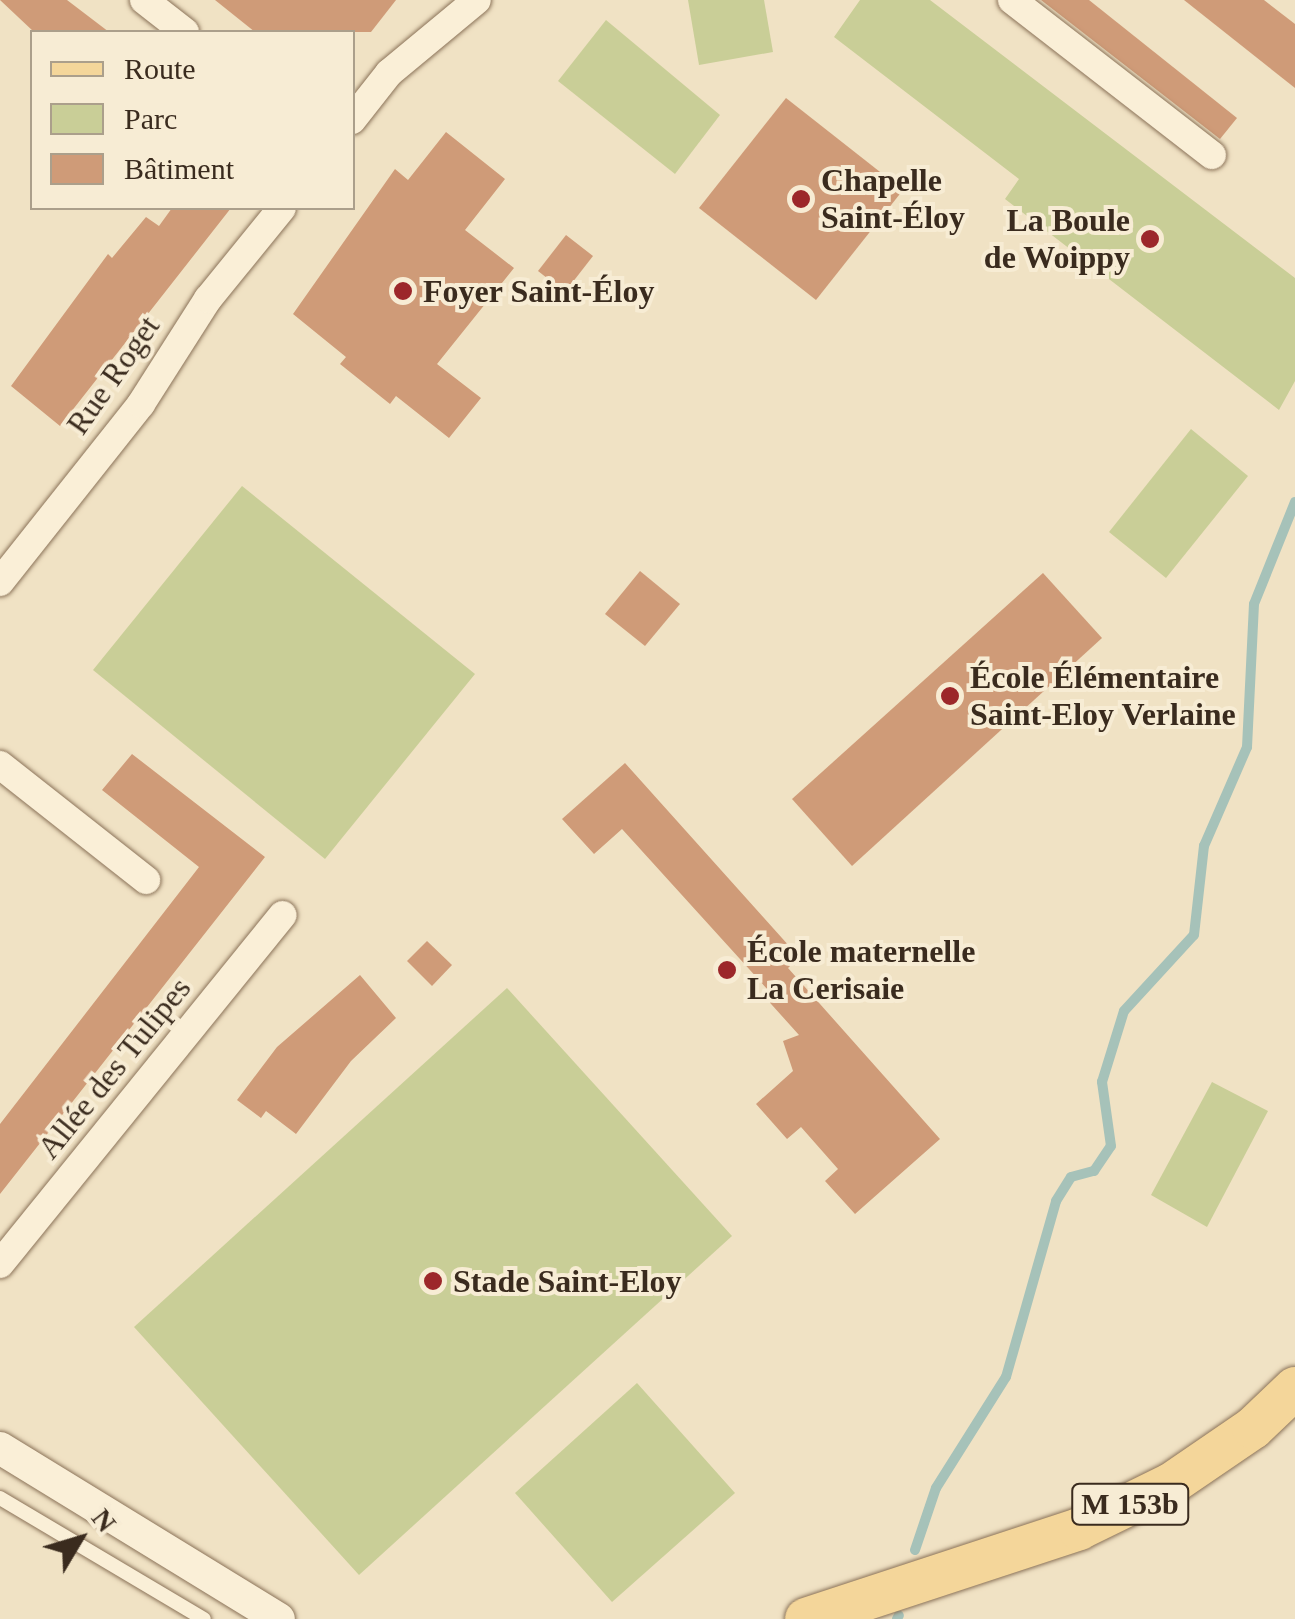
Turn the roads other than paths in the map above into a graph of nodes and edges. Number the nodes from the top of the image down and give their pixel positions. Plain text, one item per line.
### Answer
1 (144, 0) edge
2 (476, 0) edge
3 (1012, 0) edge
4 (182, 30) edge
5 (355, 116) edge
6 (1212, 156) dead end
7 (280, 210) edge
8 (0, 582) edge
9 (0, 765) edge
10 (146, 880) dead end
11 (283, 916) dead end
12 (0, 1264) edge
13 (1295, 1388) edge
14 (0, 1448) edge
15 (0, 1498) edge
16 (204, 1619) edge
17 (279, 1619) edge
18 (806, 1619) edge

1 - 4 street
2 - 5 street
3 - 6 street
7 - 8 street, Rue Roget
9 - 10 street
11 - 12 street, Allée des Tulipes
13 - 18 main road, M 153b
14 - 17 street
15 - 16 lane

